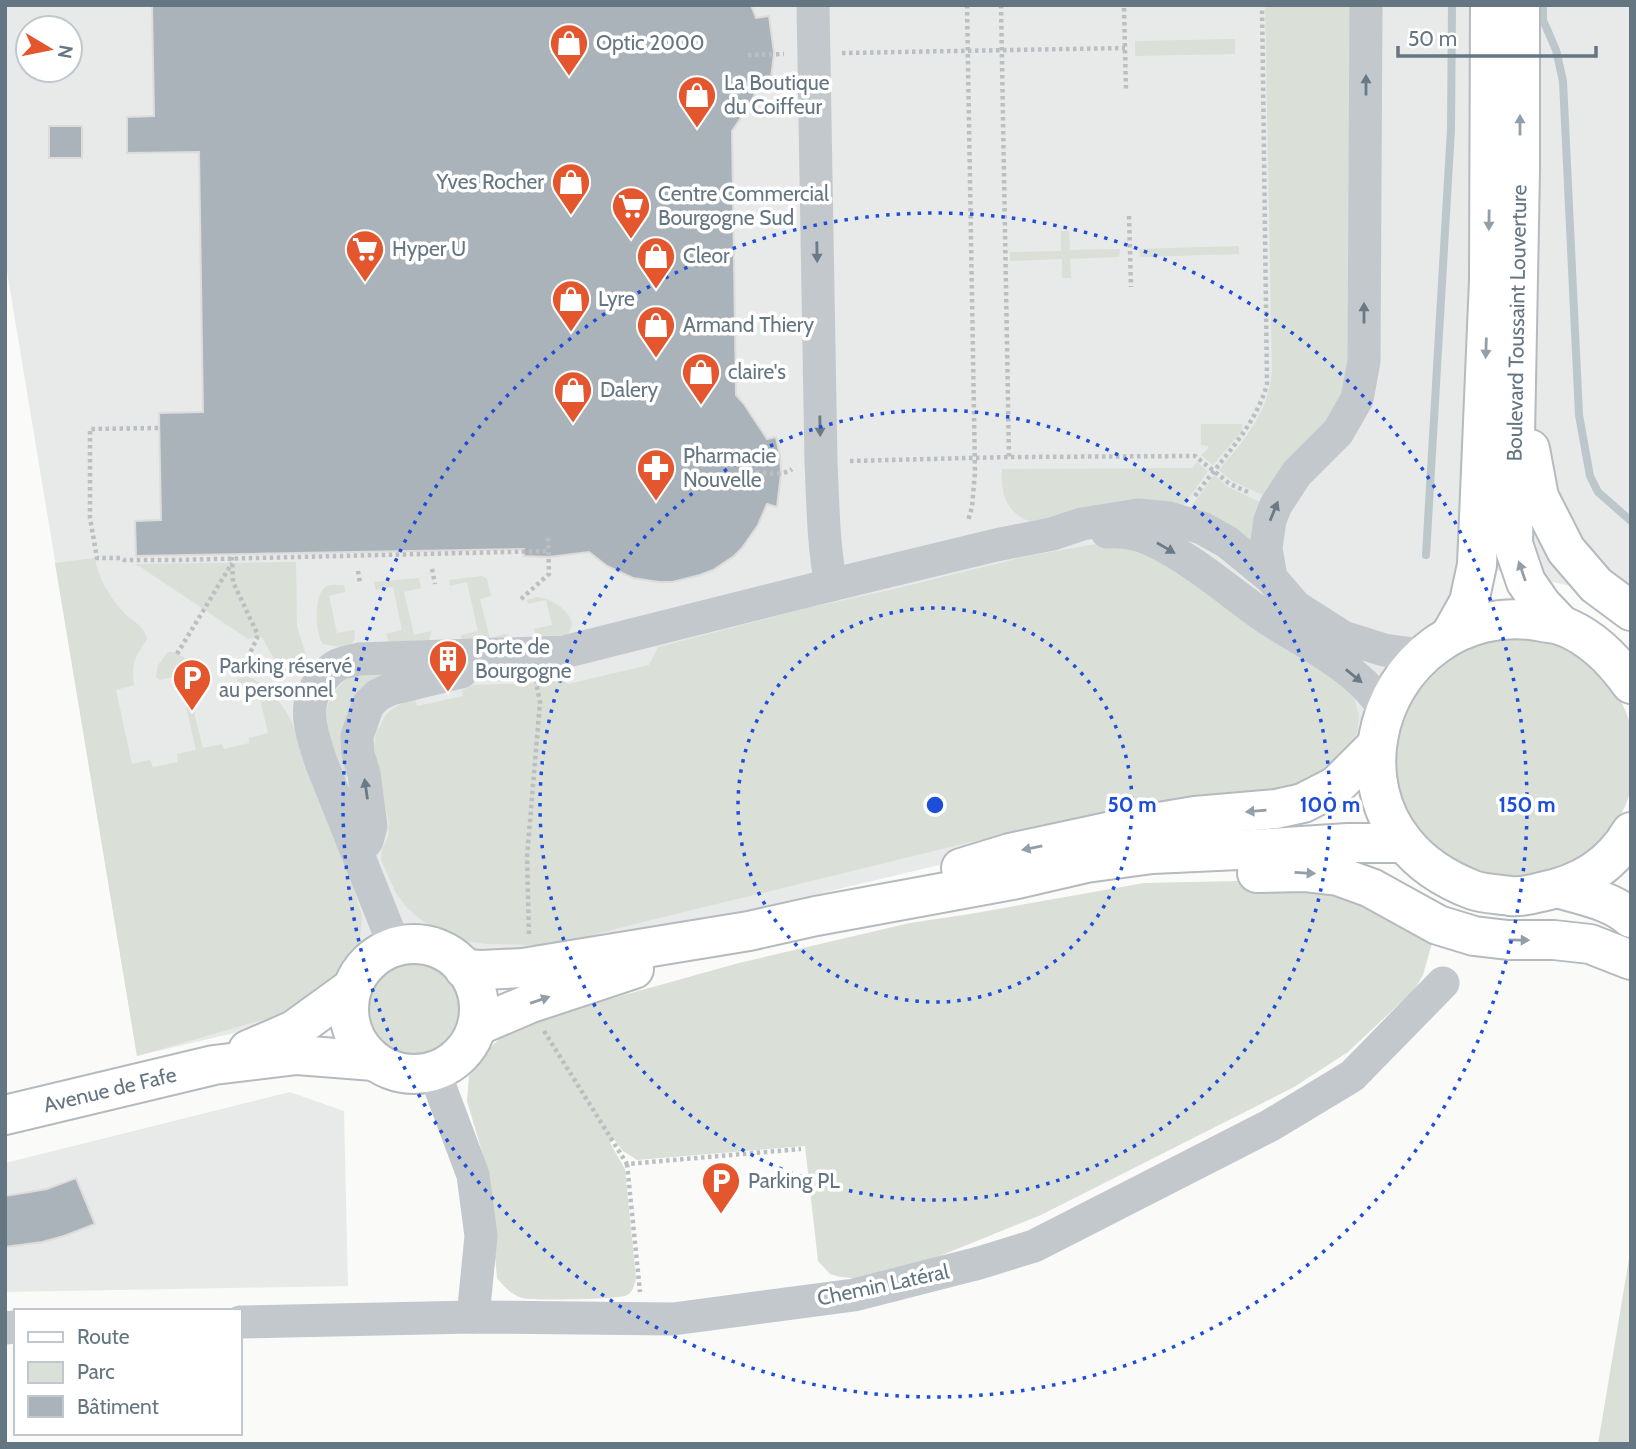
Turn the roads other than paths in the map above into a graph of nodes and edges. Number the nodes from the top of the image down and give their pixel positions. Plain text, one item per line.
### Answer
1 (813, 5) edge
2 (1366, 5) edge
3 (1490, 5) edge
4 (1520, 5) edge
5 (1520, 170) junction
6 (1052, 534) junction
7 (1271, 578) junction
8 (831, 584) junction
9 (1631, 611) edge
10 (1562, 626) junction
11 (1436, 645) junction
12 (475, 654) junction
13 (1626, 672) edge
14 (1384, 709) junction
15 (1376, 746) junction
16 (1631, 832) edge
17 (1404, 843) junction
18 (356, 852) junction
19 (1017, 879) junction
20 (1561, 889) junction
21 (816, 916) junction
22 (1631, 918) edge
23 (395, 947) junction
24 (1631, 960) edge
25 (464, 969) junction
26 (1443, 983) dead end
27 (527, 986) junction
28 (352, 988) junction
29 (477, 1026) junction
30 (374, 1061) junction
31 (214, 1065) junction
32 (434, 1072) junction
33 (5, 1115) edge
34 (472, 1317) junction
35 (242, 1322) edge

1 -> 8 street
7 -> 2 street
3 -> 11 main road, Boulevard Toussaint Louverture
5 -> 4 main road, Boulevard Toussaint Louverture
5 - 9 main road
10 -> 5 main road, Boulevard Toussaint Louverture
6 - 7 street
6 - 8 street
6 -> 14 street
7 - 11 street
8 - 12 street
10 - 11 main road
10 - 13 main road
11 - 14 main road, Boulevard Toussaint Louverture
18 -> 12 street
12 - 18 street
14 - 15 main road, Boulevard Toussaint Louverture
15 - 17 main road, Boulevard Toussaint Louverture
15 -> 21 main road
16 - 20 main road
17 - 19 main road
17 - 20 main road, Boulevard Toussaint Louverture
18 - 23 street
19 - 21 main road
19 -> 24 main road
20 - 22 main road
21 - 27 main road
23 - 25 main road
23 - 28 main road
25 - 27 main road
25 - 29 main road
26 - 34 street, Chemin Latéral
27 - 29 main road
28 - 30 main road
28 - 31 main road, Avenue de Fafe
29 - 32 main road
30 - 31 main road, Avenue de Fafe
30 - 32 main road
31 - 33 main road, Avenue de Fafe
32 - 34 street
34 - 35 street, Chemin Latéral

